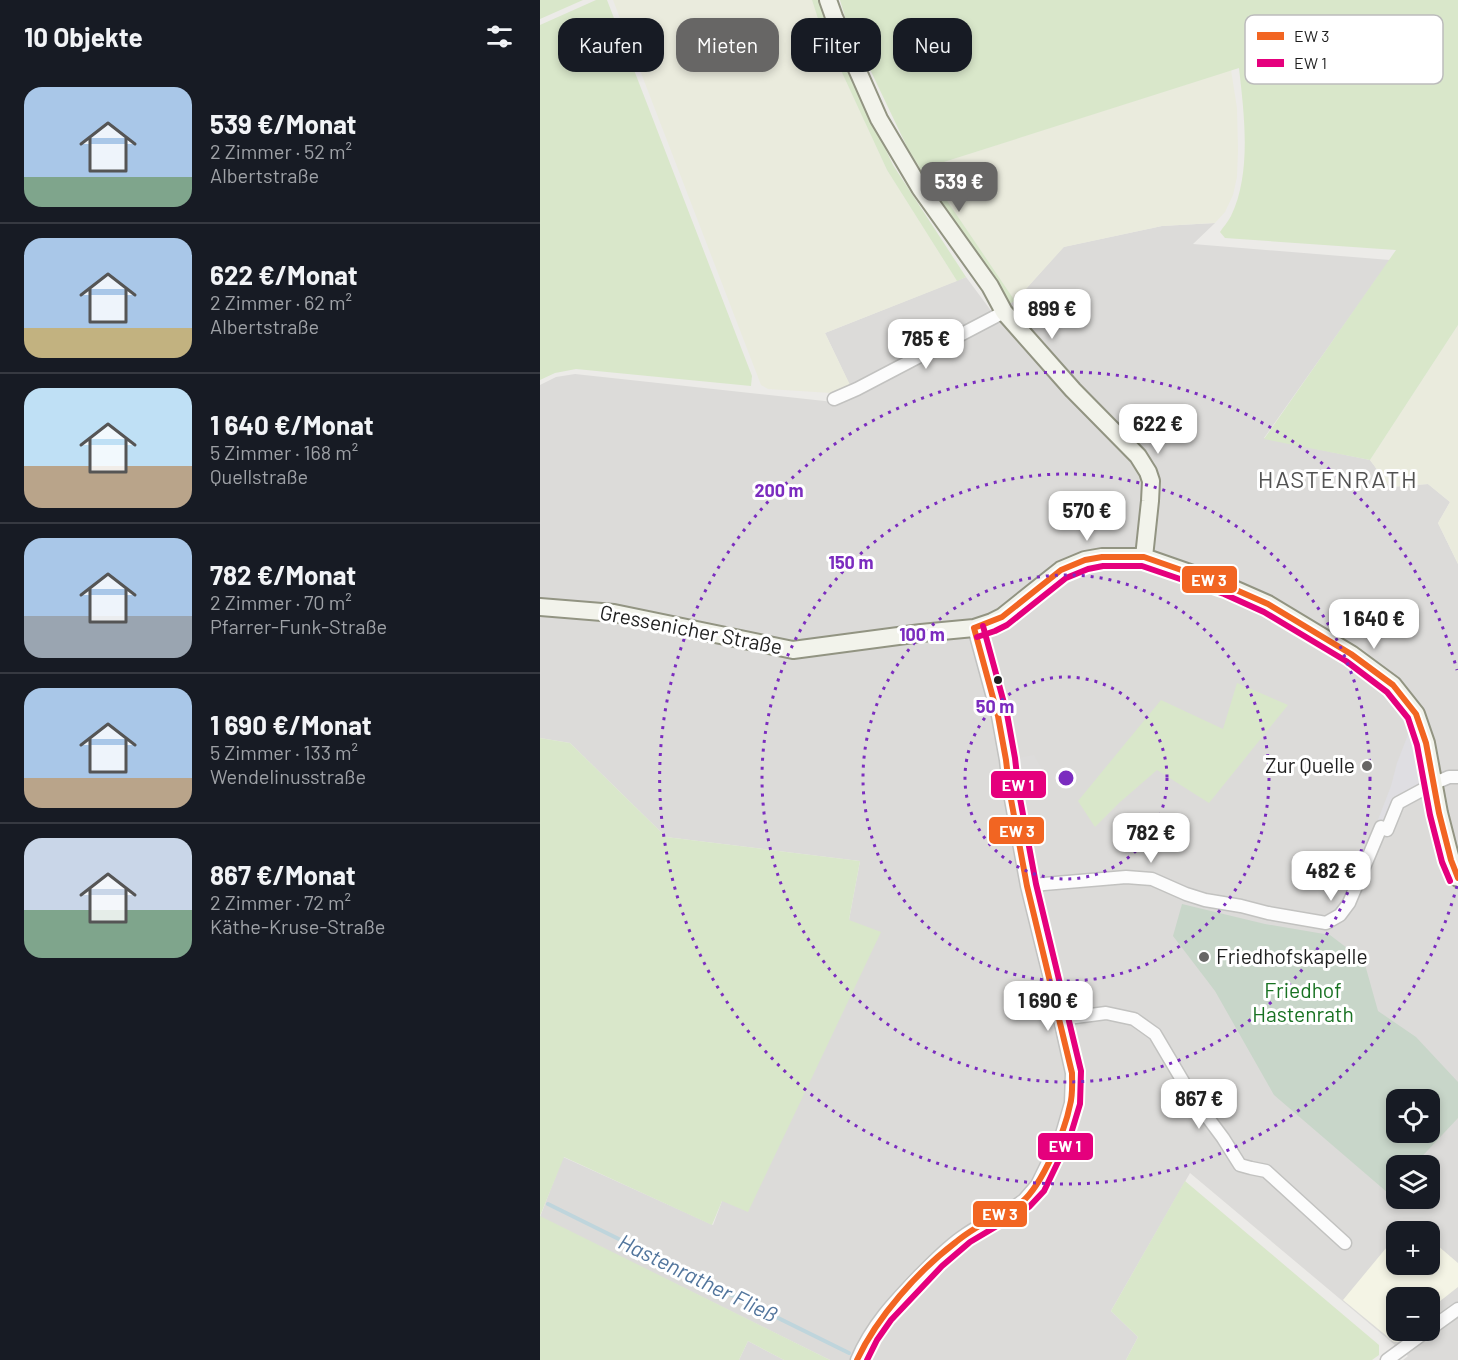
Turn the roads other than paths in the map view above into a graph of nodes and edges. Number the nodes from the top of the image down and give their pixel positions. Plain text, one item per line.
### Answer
1 (828, 0) edge
2 (1004, 312) junction
3 (834, 399) dead end
4 (1143, 557) junction
5 (540, 607) edge
6 (974, 628) junction
7 (1458, 777) edge
8 (1435, 783) junction
9 (1458, 878) edge
10 (1028, 886) junction
11 (1060, 1019) junction
12 (1345, 1243) dead end
13 (1458, 1309) edge
14 (1440, 1322) edge
15 (1414, 1341) edge
16 (857, 1360) edge
17 (1387, 1360) edge

1 - 2 main road
2 - 3 street
2 - 4 main road
4 - 6 main road, Gressenicher Straße
4 - 8 main road, Gressenicher Straße
5 - 6 main road, Gressenicher Straße
6 - 10 street
7 - 8 street
8 - 9 main road, Gressenicher Straße
8 - 10 street
10 - 11 street
11 - 12 street
11 - 16 street
13 - 14 street
15 - 17 street

